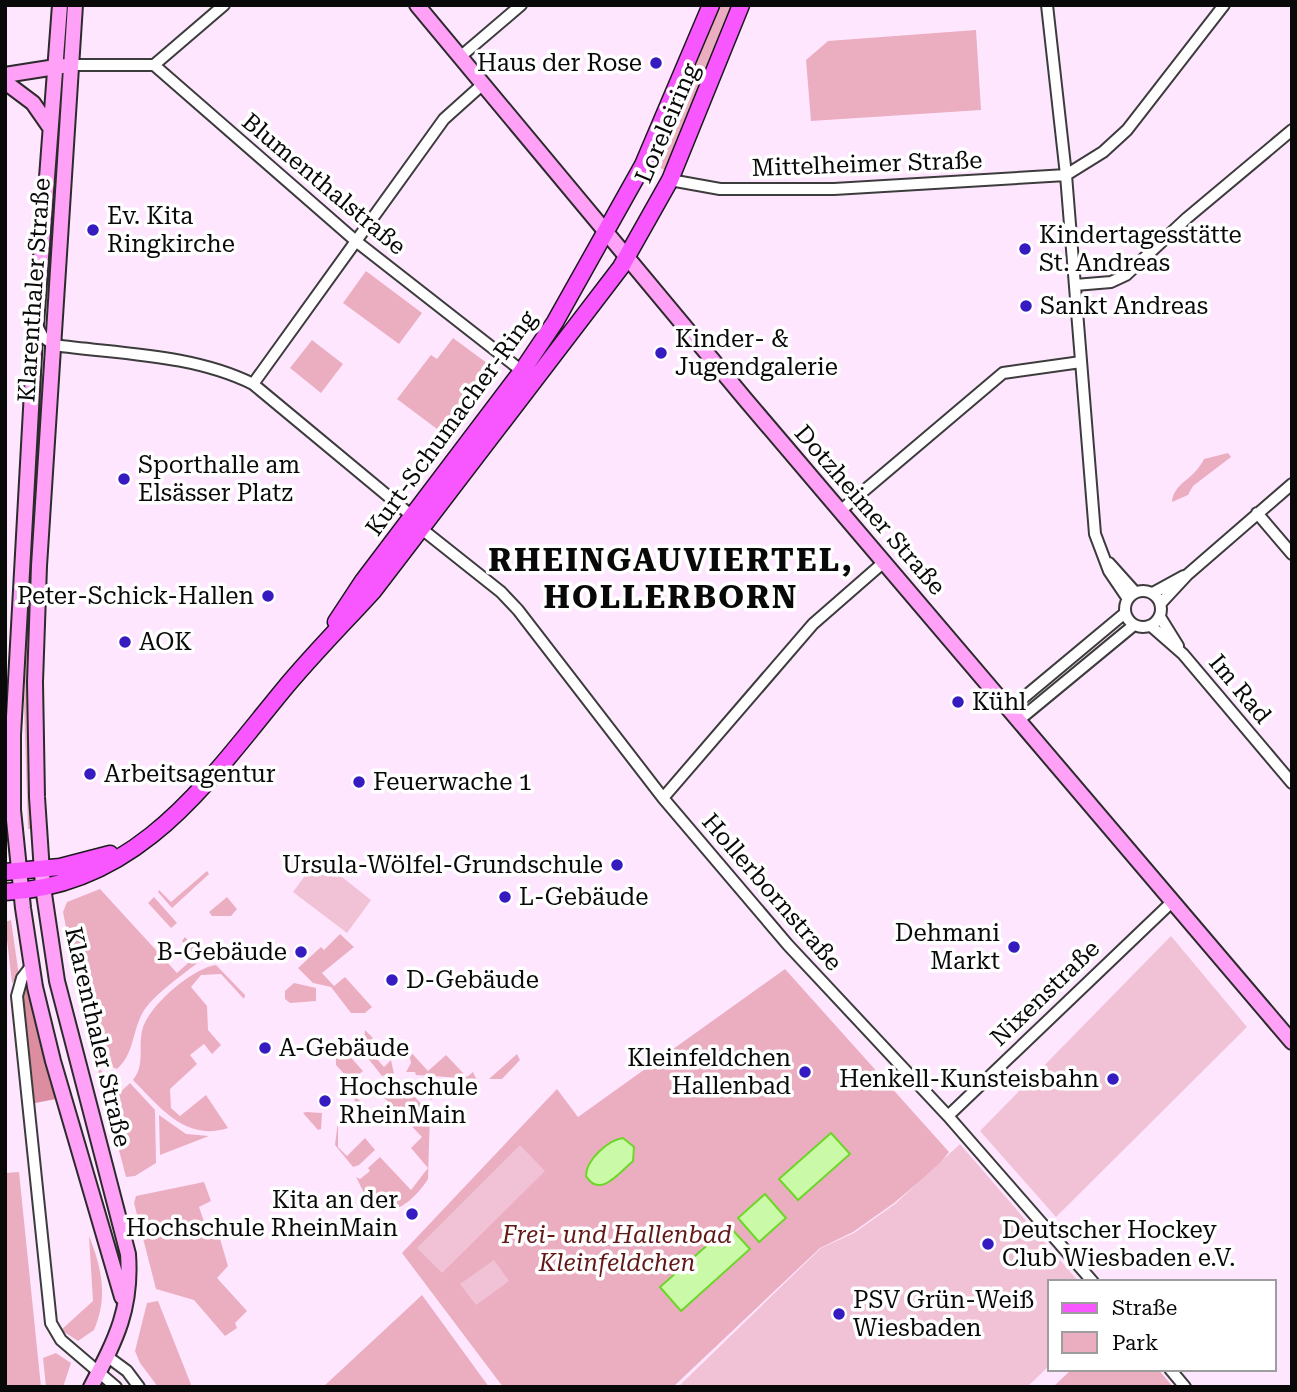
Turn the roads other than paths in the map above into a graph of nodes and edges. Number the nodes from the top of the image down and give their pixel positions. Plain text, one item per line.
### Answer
1 (60, 5) edge
2 (75, 5) edge
3 (224, 5) edge
4 (417, 5) edge
5 (521, 5) edge
6 (711, 5) edge
7 (741, 5) edge
8 (1047, 5) edge
9 (1224, 5) edge
10 (460, 57) junction
11 (71, 65) junction
12 (154, 65) junction
13 (53, 66) junction
14 (5, 75) edge
15 (5, 82) edge
16 (483, 84) junction
17 (48, 126) junction
18 (1292, 130) edge
19 (1066, 176) junction
20 (670, 180) junction
21 (605, 230) junction
22 (357, 242) junction
23 (627, 256) junction
24 (1075, 285) junction
25 (36, 324) junction
26 (54, 345) junction
27 (1081, 362) junction
28 (522, 371) junction
29 (536, 382) junction
30 (253, 384) junction
31 (1292, 484) edge
32 (840, 511) junction
33 (1257, 513) junction
34 (412, 516) junction
35 (423, 530) junction
36 (1292, 554) edge
37 (884, 562) junction
38 (1131, 595) junction
39 (1157, 598) junction
40 (1125, 613) junction
41 (1160, 617) junction
42 (1134, 625) junction
43 (1151, 626) junction
44 (326, 638) junction
45 (1183, 654) junction
46 (1014, 715) junction
47 (1292, 783) edge
48 (663, 797) junction
49 (142, 843) junction
50 (42, 870) junction
51 (12, 872) edge
52 (43, 887) junction
53 (13, 891) edge
54 (1173, 901) junction
55 (32, 965) junction
56 (1292, 1042) edge
57 (948, 1116) junction
58 (1091, 1280) edge
59 (123, 1322) junction
60 (108, 1357) junction
61 (99, 1371) junction
62 (1172, 1371) edge
63 (91, 1387) edge
64 (116, 1387) edge
65 (139, 1387) edge
66 (1185, 1387) edge

1 - 13 main road, Klarenthaler Straße
2 - 11 main road, Klarenthaler Straße
3 - 12 street
4 - 10 main road, Dotzheimer Straße
5 - 10 street
6 - 21 main road, Loreleiring
7 - 20 main road, Loreleiring
8 - 19 street
9 - 19 street
10 - 16 main road, Dotzheimer Straße
11 - 12 street
11 - 13 main road
11 - 26 main road, Klarenthaler Straße
12 - 22 street, Blumenthalstraße
13 - 14 main road
13 - 17 main road, Klarenthaler Straße
15 - 17 main road
16 - 21 main road, Dotzheimer Straße
16 - 22 street
17 - 25 main road, Klarenthaler Straße
18 - 24 street
19 - 20 street, Mittelheimer Straße
19 - 24 street
20 - 23 main road, Loreleiring
21 - 23 main road, Dotzheimer Straße
21 - 28 main road, Kurt-Schumacher-Ring
22 - 28 street, Blumenthalstraße
22 - 30 street
23 - 29 main road, Kurt-Schumacher-Ring
23 - 32 main road, Dotzheimer Straße
24 - 27 street
25 - 26 street
25 - 51 main road, Klarenthaler Straße
26 - 30 street
26 - 50 main road, Klarenthaler Straße
27 - 32 street
27 - 38 street
28 - 29 street, Blumenthalstraße
28 - 34 main road, Kurt-Schumacher-Ring
29 - 35 main road, Kurt-Schumacher-Ring
30 - 34 street
31 - 33 street
32 - 37 main road, Dotzheimer Straße
33 - 36 street
33 - 39 street
34 - 44 main road, Kurt-Schumacher-Ring
35 - 44 main road, Kurt-Schumacher-Ring
35 - 48 street, Hollerbornstraße
37 - 46 main road, Dotzheimer Straße
37 - 48 street
38 - 39 street
38 - 40 street
39 - 41 street
40 - 42 street
40 - 46 street
41 - 43 street
41 - 45 street, Im Rad
42 - 43 street
42 - 46 street
43 - 45 street, Im Rad
44 - 49 main road, Kurt-Schumacher-Ring
45 - 47 street, Im Rad
46 - 54 main road, Dotzheimer Straße
48 - 57 street, Hollerbornstraße
49 - 50 main road, Kurt-Schumacher-Ring
49 - 52 main road, Kurt-Schumacher-Ring
50 - 51 main road, Kurt-Schumacher-Ring
50 - 52 main road, Klarenthaler Straße
51 - 53 main road, Klarenthaler Straße
52 - 53 main road, Kurt-Schumacher-Ring
52 - 59 main road, Klarenthaler Straße
53 - 55 main road, Klarenthaler Straße
54 - 56 main road, Dotzheimer Straße
54 - 57 street, Nixenstraße
55 - 59 main road, Klarenthaler Straße
55 - 61 street, Klarenthaler Straße
57 - 58 street, Hollerbornstraße
59 - 60 main road, Klarenthaler Straße
60 - 61 main road, Klarenthaler Straße
60 - 65 street
61 - 63 main road, Klarenthaler Straße
61 - 64 street
62 - 66 street

